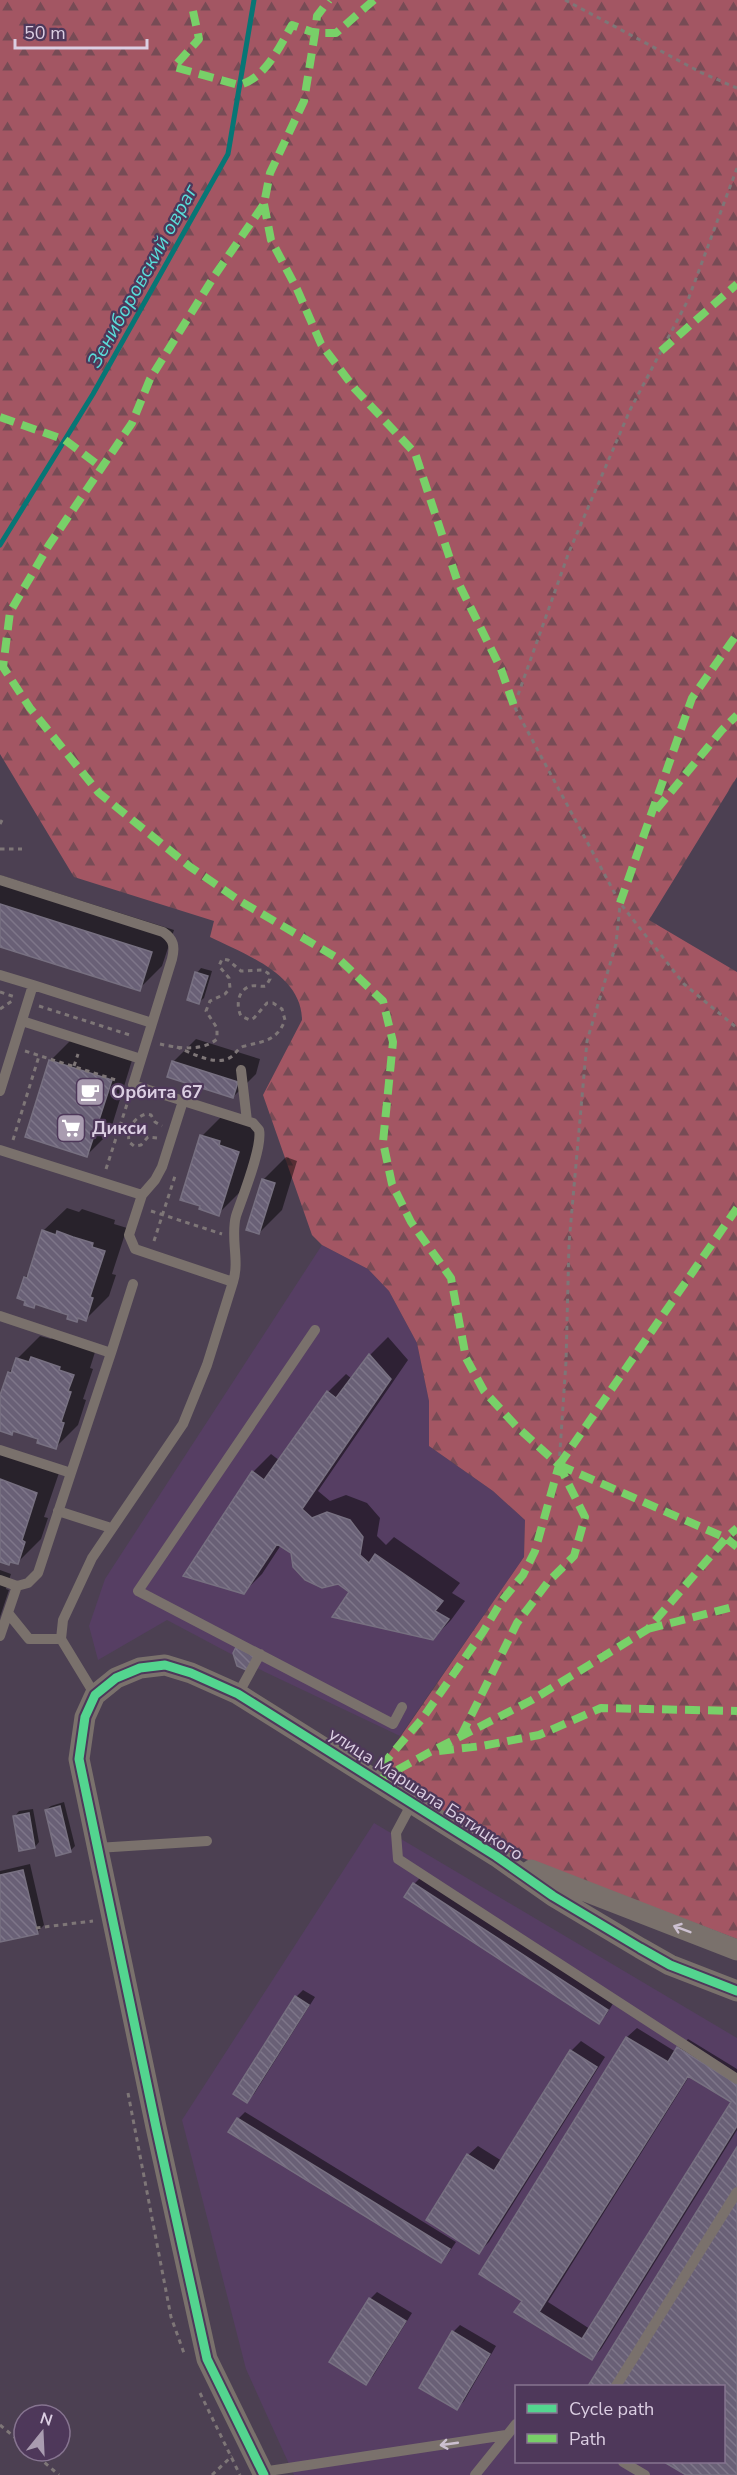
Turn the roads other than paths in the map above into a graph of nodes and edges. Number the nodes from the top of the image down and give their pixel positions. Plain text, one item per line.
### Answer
1 (0, 880) edge
2 (0, 975) edge
3 (33, 986) junction
4 (22, 1021) junction
5 (152, 1023) junction
6 (141, 1059) junction
7 (4, 1065) edge
8 (241, 1070) dead end
9 (0, 1091) edge
10 (183, 1101) junction
11 (247, 1121) junction
12 (4, 1152) edge
13 (142, 1195) junction
14 (233, 1282) junction
15 (133, 1284) dead end
16 (0, 1316) edge
17 (315, 1330) dead end
18 (111, 1353) junction
19 (0, 1450) edge
20 (71, 1473) junction
21 (58, 1511) junction
22 (111, 1528) junction
23 (0, 1580) edge
24 (17, 1586) junction
25 (8, 1613) junction
26 (0, 1636) edge
27 (61, 1639) junction
28 (260, 1654) junction
29 (238, 1694) junction
30 (95, 1695) junction
31 (402, 1707) dead end
32 (411, 1805) junction
33 (207, 1841) dead end
34 (97, 1848) junction
35 (496, 1856) junction
36 (737, 1950) edge
37 (737, 1991) edge
38 (737, 2079) edge
39 (737, 2192) edge
40 (617, 2385) edge
41 (515, 2425) edge
42 (506, 2435) junction
43 (625, 2463) edge
44 (263, 2473) edge
45 (475, 2475) edge
46 (645, 2475) edge

1 - 5 lane
2 - 3 lane
3 - 4 lane
3 - 5 lane
4 - 6 lane
4 - 7 lane
5 - 6 lane
6 - 10 lane
7 - 9 lane
8 - 11 lane
10 - 11 lane
10 - 13 lane
11 - 14 lane
12 - 13 lane
13 - 14 lane
14 - 22 lane
15 - 18 lane
16 - 18 lane
17 - 28 lane
18 - 20 lane
19 - 20 lane
20 - 21 lane
21 - 22 lane
21 - 24 lane
22 - 27 lane
23 - 24 lane
24 - 25 lane
25 - 26 lane
25 - 27 lane
27 - 30 lane
28 - 29 lane
28 - 31 lane
29 - 30 street, улица Маршала Батицкого
29 - 32 street, улица Маршала Батицкого
30 - 34 street
32 - 35 street, улица Маршала Батицкого
32 - 38 lane
33 - 34 lane
34 - 44 street
36 -> 35 street, улица Маршала Батицкого
35 - 37 street, улица Маршала Батицкого
39 - 40 lane
41 - 42 lane
42 -> 44 lane
42 - 45 lane
43 - 46 lane

